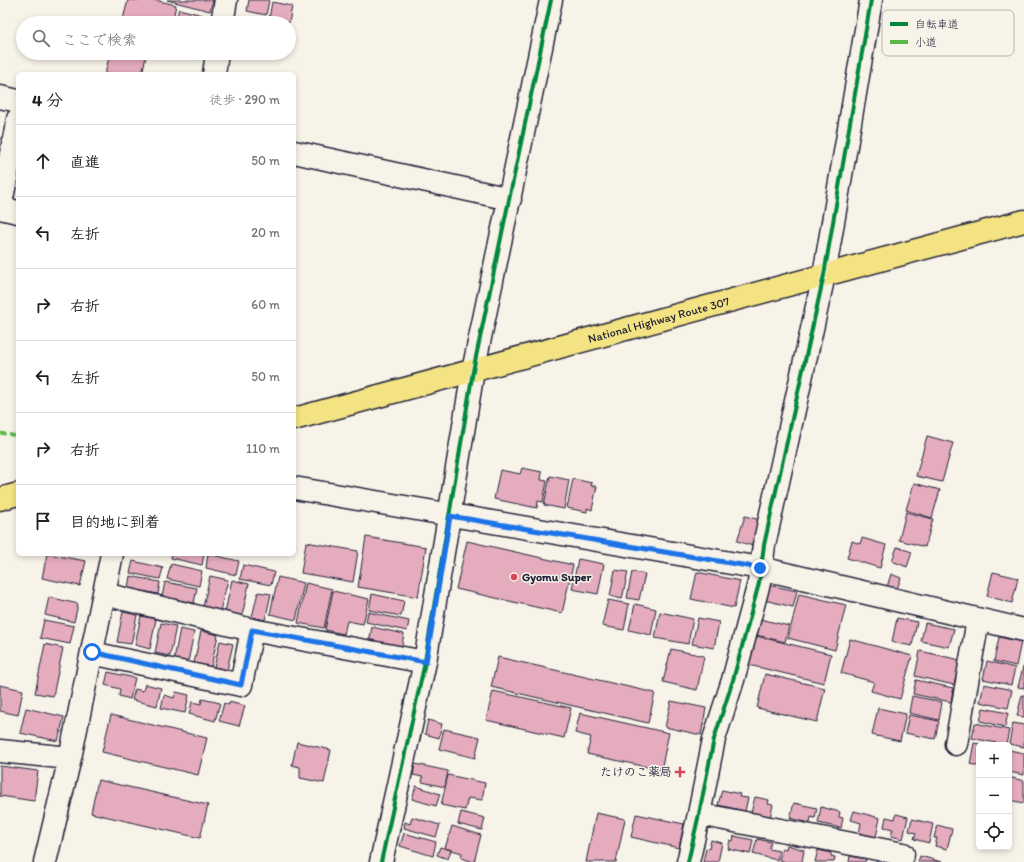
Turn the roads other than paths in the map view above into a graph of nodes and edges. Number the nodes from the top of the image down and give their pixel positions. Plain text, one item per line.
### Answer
1 (226, 0) edge
2 (551, 0) edge
3 (871, 0) edge
4 (223, 16) edge
5 (216, 60) edge
6 (214, 72) edge
7 (0, 98) edge
8 (16, 101) edge
9 (16, 129) edge
10 (296, 152) edge
11 (510, 199) junction
12 (0, 208) edge
13 (16, 212) edge
14 (1024, 221) edge
15 (824, 275) junction
16 (473, 371) junction
17 (296, 418) edge
18 (296, 488) edge
19 (16, 495) edge
20 (0, 499) edge
21 (450, 516) junction
22 (112, 556) edge
23 (760, 568) junction
24 (104, 594) junction
25 (978, 620) junction
26 (252, 630) junction
27 (1024, 630) edge
28 (92, 652) junction
29 (426, 662) junction
30 (956, 744) dead end
31 (0, 750) edge
32 (70, 758) junction
33 (699, 814) junction
34 (45, 862) edge
35 (381, 862) edge
36 (688, 862) edge
37 (901, 862) edge

1 - 4 street
2 - 11 street
3 - 15 street
5 - 6 street
7 - 8 street
9 - 12 street
10 - 11 street
11 - 16 street
12 - 13 street
14 - 15 highway, National Highway Route 307
15 - 16 highway, National Highway Route 307
15 - 23 street
16 - 17 highway, National Highway Route 307
16 - 21 street
18 - 21 street
19 - 20 highway
21 - 23 street
21 - 29 street
22 - 24 street
23 - 25 street
23 - 33 street
24 - 26 street
24 - 28 street
25 - 27 street
25 - 30 street
26 - 28 street
26 - 29 street
28 - 32 street
29 - 35 street
31 - 32 street
32 - 34 street
33 - 36 street
33 - 37 street

